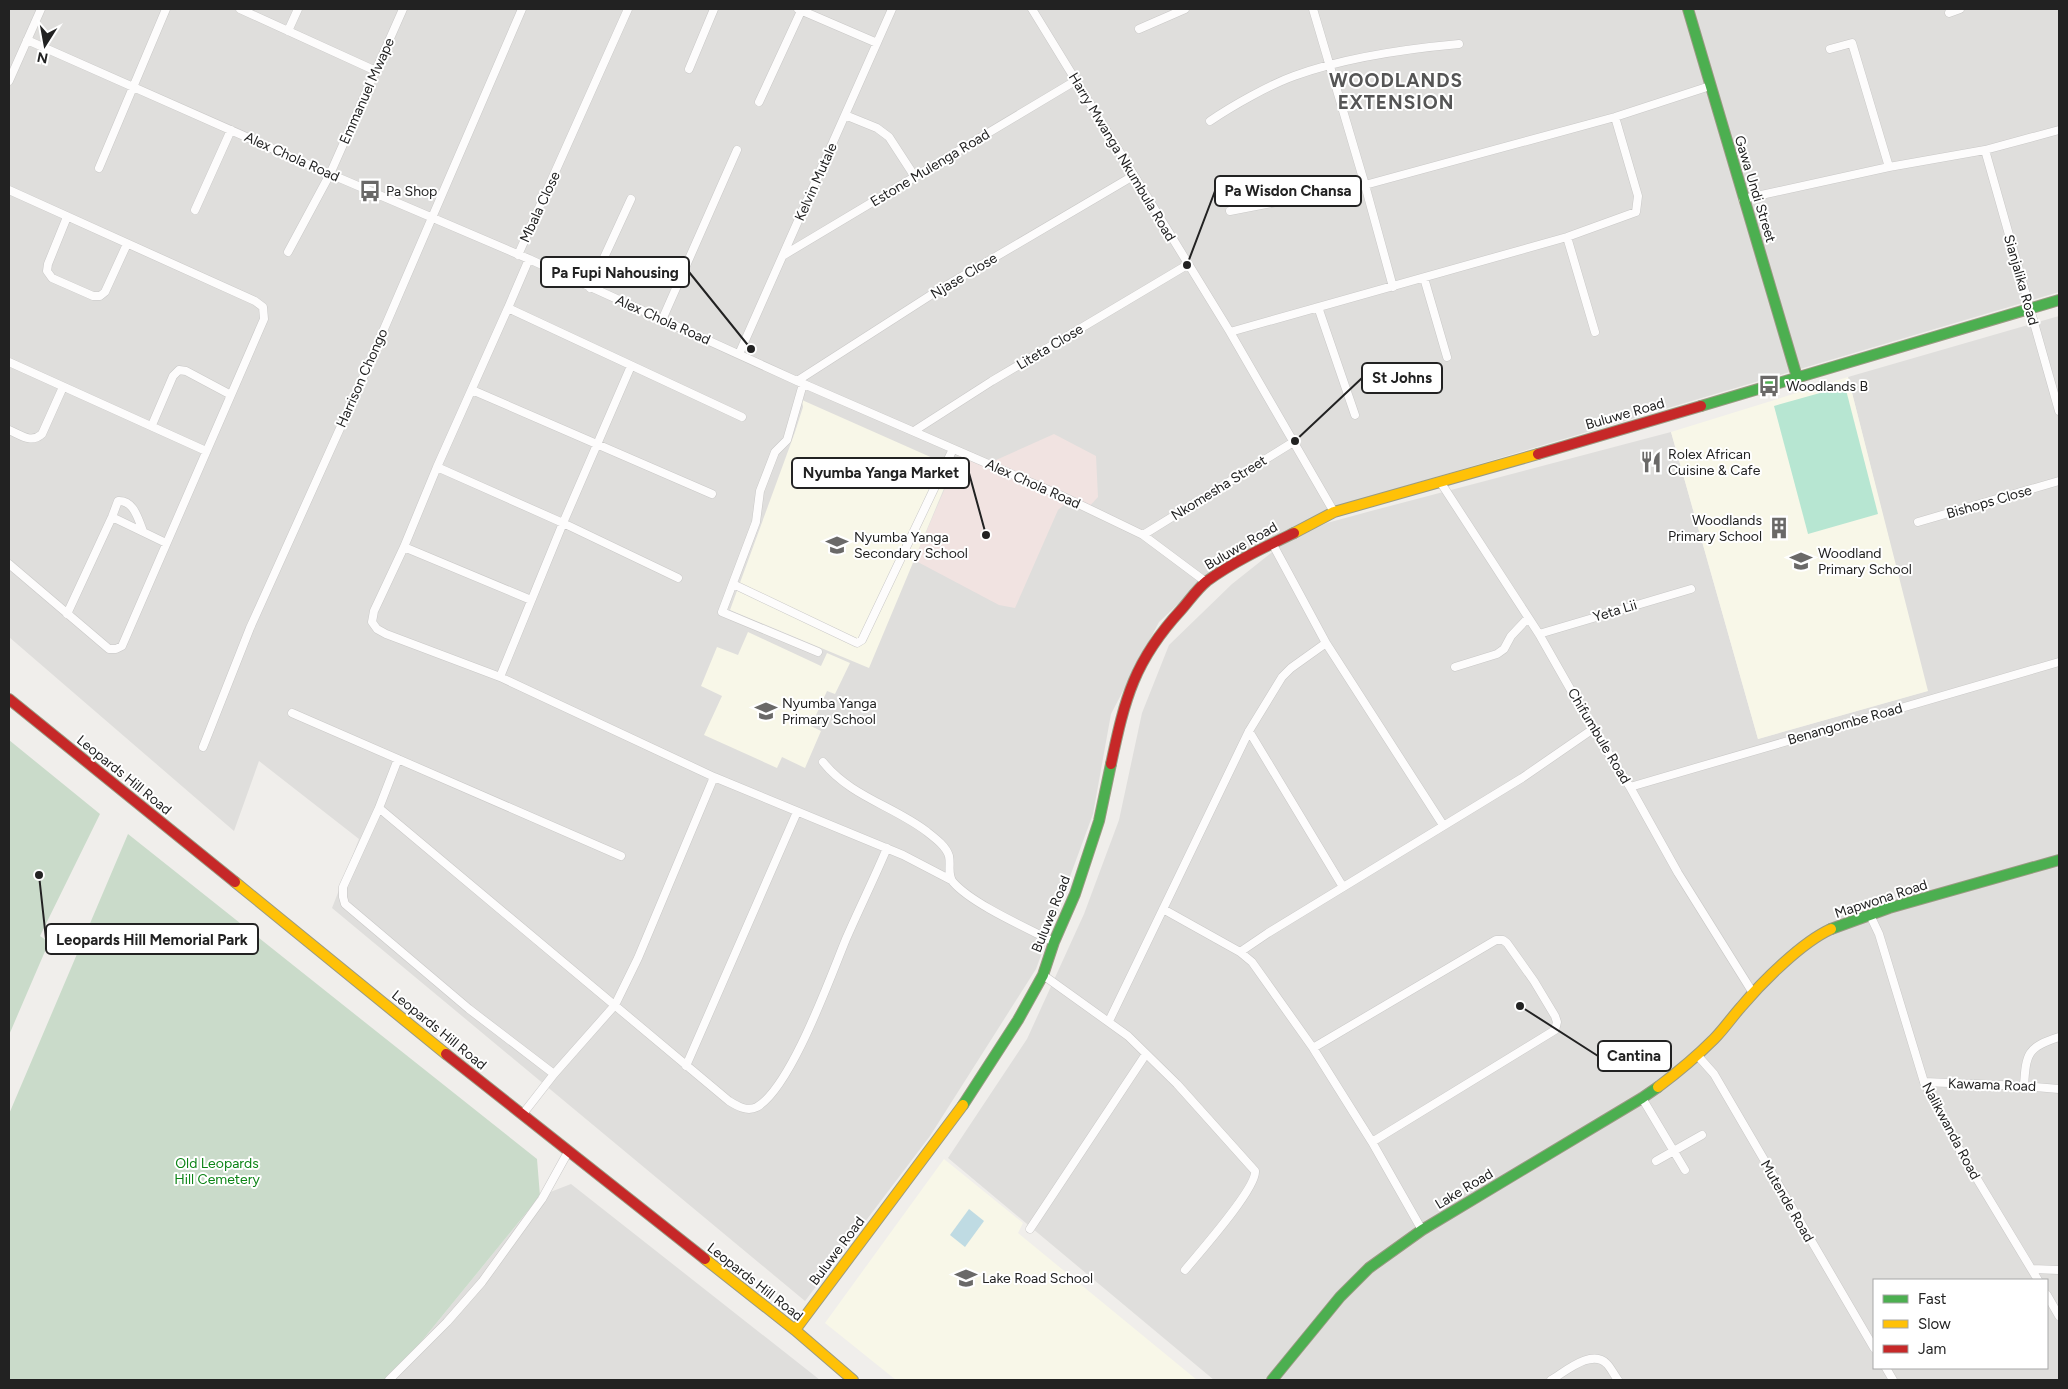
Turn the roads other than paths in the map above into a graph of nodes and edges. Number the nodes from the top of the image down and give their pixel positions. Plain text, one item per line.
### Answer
1 (166, 9) edge
2 (240, 9) edge
3 (298, 9) edge
4 (403, 9) edge
5 (522, 9) edge
6 (628, 9) edge
7 (714, 9) edge
8 (800, 9) edge
9 (892, 9) edge
10 (1032, 9) edge
11 (1185, 9) edge
12 (1313, 9) edge
13 (1688, 9) edge
14 (1960, 9) edge
15 (37, 10) edge
16 (1949, 13) dead end
17 (1139, 28) dead end
18 (288, 31) junction
19 (27, 40) junction
20 (877, 43) junction
21 (1459, 44) dead end
22 (1830, 49) dead end
23 (1330, 66) junction
24 (690, 70) dead end
25 (376, 72) junction
26 (9, 81) edge
27 (1075, 81) junction
28 (132, 86) junction
29 (1710, 86) junction
30 (759, 102) dead end
31 (845, 115) junction
32 (1615, 116) junction
33 (1210, 121) dead end
34 (231, 130) junction
35 (2059, 130) edge
36 (738, 150) dead end
37 (1985, 150) junction
38 (1889, 167) junction
39 (99, 168) dead end
40 (330, 174) junction
41 (1134, 176) junction
42 (915, 177) junction
43 (1365, 185) junction
44 (9, 190) edge
45 (631, 199) dead end
46 (1743, 199) junction
47 (194, 210) dead end
48 (1230, 211) dead end
49 (67, 217) junction
50 (432, 218) junction
51 (1567, 237) junction
52 (127, 244) junction
53 (288, 252) dead end
54 (518, 254) junction
55 (784, 255) junction
56 (529, 259) junction
57 (1187, 264) junction
58 (1424, 278) junction
59 (1392, 287) junction
60 (590, 288) junction
61 (2059, 300) edge
62 (1318, 307) junction
63 (508, 308) junction
64 (2029, 309) junction
65 (662, 320) junction
66 (1230, 332) junction
67 (1595, 332) dead end
68 (739, 354) junction
69 (1447, 357) dead end
70 (9, 362) edge
71 (631, 366) junction
72 (1797, 378) junction
73 (800, 382) junction
74 (63, 387) junction
75 (472, 390) junction
76 (231, 395) junction
77 (2059, 411) edge
78 (1355, 414) dead end
79 (742, 417) dead end
80 (152, 425) junction
81 (9, 430) edge
82 (914, 431) junction
83 (1295, 441) junction
84 (599, 444) junction
85 (953, 449) junction
86 (206, 451) junction
87 (437, 467) junction
88 (2059, 481) edge
89 (1441, 483) junction
90 (712, 494) dead end
91 (1334, 512) junction
92 (112, 517) junction
93 (1918, 522) dead end
94 (563, 524) junction
95 (143, 531) junction
96 (1144, 535) junction
97 (166, 543) junction
98 (1272, 543) junction
99 (404, 547) junction
100 (9, 564) edge
101 (678, 578) dead end
102 (1206, 582) junction
103 (732, 584) junction
104 (1691, 588) dead end
105 (531, 600) junction
106 (67, 614) junction
107 (1528, 618) junction
108 (1539, 634) junction
109 (1326, 643) junction
110 (818, 652) dead end
111 (2059, 662) edge
112 (1455, 667) dead end
113 (500, 677) junction
114 (9, 699) edge
115 (292, 713) dead end
116 (1594, 729) junction
117 (1249, 731) junction
118 (203, 747) dead end
119 (398, 759) junction
120 (823, 762) dead end
121 (714, 776) junction
122 (1630, 787) junction
123 (379, 808) junction
124 (798, 812) junction
125 (1443, 825) junction
126 (887, 848) junction
127 (621, 856) dead end
128 (2059, 860) edge
129 (951, 880) junction
130 (1343, 887) junction
131 (1163, 909) junction
132 (1870, 915) junction
133 (1054, 942) junction
134 (1240, 952) junction
135 (1043, 975) junction
136 (1753, 993) junction
137 (614, 1004) junction
138 (1109, 1021) junction
139 (2059, 1037) edge
140 (1313, 1048) junction
141 (1146, 1054) junction
142 (1698, 1056) junction
143 (686, 1066) junction
144 (554, 1074) junction
145 (1924, 1082) junction
146 (2024, 1086) junction
147 (2059, 1089) edge
148 (1642, 1098) junction
149 (522, 1115) junction
150 (1702, 1135) dead end
151 (1372, 1142) junction
152 (1674, 1151) junction
153 (568, 1152) junction
154 (1656, 1161) dead end
155 (1685, 1170) dead end
156 (1030, 1228) dead end
157 (1422, 1230) junction
158 (2032, 1269) junction
159 (1185, 1270) dead end
160 (2059, 1270) edge
161 (2037, 1279) edge
162 (2048, 1297) edge
163 (2059, 1316) edge
164 (794, 1330) junction
165 (1873, 1346) edge
166 (1887, 1369) edge
167 (389, 1380) edge
168 (853, 1380) edge
169 (1272, 1380) edge
170 (1552, 1380) edge
171 (1618, 1380) edge
172 (1894, 1380) edge

1 - 28 street
2 - 18 street
3 - 18 street
4 - 25 street, Emmanuel Mwape
5 - 50 street, Harrison Chongo
6 - 54 street, Mbala Close
7 - 24 street
8 - 20 street
8 - 30 street
9 - 20 street, Kelvin Mutale
10 - 27 street, Harry Mwanga Nkumbula Road
11 - 17 street
12 - 23 street
13 - 29 street, Gawa Undi Street
14 - 16 street
15 - 19 street
18 - 25 street
19 - 26 street
19 - 28 street, Alex Chola Road
20 - 31 street, Kelvin Mutale
21 - 23 street
22 - 38 street
23 - 33 street
23 - 43 street
25 - 40 street, Emmanuel Mwape
27 - 41 street, Harry Mwanga Nkumbula Road
27 - 42 street, Estone Mulenga Road
28 - 34 street, Alex Chola Road
28 - 39 street
29 - 32 street
29 - 46 street, Gawa Undi Street
31 - 42 street
31 - 55 street, Kelvin Mutale
32 - 43 street
32 - 51 street
34 - 40 street, Alex Chola Road
34 - 47 street
35 - 37 street
36 - 65 street
37 - 38 street
37 - 64 street, Sianjalika Road
38 - 46 street
40 - 50 street, Alex Chola Road
40 - 53 street, Emmanuel Mwape
41 - 57 street, Harry Mwanga Nkumbula Road
41 - 73 street, Njase Close
42 - 55 street, Estone Mulenga Road
43 - 48 street
43 - 59 street
44 - 49 street
45 - 60 street
46 - 72 street, Gawa Undi Street
49 - 52 street
49 - 52 street
50 - 54 street, Alex Chola Road
50 - 118 street, Harrison Chongo
51 - 58 street
51 - 67 street
52 - 76 street
54 - 56 street, Alex Chola Road
55 - 68 street, Kelvin Mutale
56 - 60 street, Alex Chola Road
56 - 63 street
57 - 66 street, Harry Mwanga Nkumbula Road
57 - 82 street, Liteta Close
58 - 59 street
58 - 69 street
59 - 62 street
60 - 65 street, Alex Chola Road
61 - 64 street, Buluwe Road
62 - 66 street
62 - 78 street
63 - 71 street
63 - 75 street
64 - 72 street, Buluwe Road
64 - 77 street, Sianjalika Road
65 - 68 street, Alex Chola Road
66 - 83 street, Harry Mwanga Nkumbula Road
68 - 73 street, Alex Chola Road
70 - 74 street
71 - 79 street
71 - 84 street
72 - 89 street, Buluwe Road
73 - 82 street, Alex Chola Road
73 - 103 street
74 - 80 street
74 - 81 street
75 - 84 street
75 - 87 street
76 - 80 street
76 - 86 street
80 - 86 street
82 - 85 street, Alex Chola Road
83 - 91 street, Harry Mwanga Nkumbula Road
83 - 96 street, Nkomesha Street
84 - 90 street
84 - 94 street
85 - 96 street, Alex Chola Road
85 - 103 street
86 - 97 street
87 - 94 street
87 - 99 street
88 - 93 street, Bishops Close
89 - 91 street, Buluwe Road
89 - 107 street, Chifumbule Road
91 - 98 street, Buluwe Road
92 - 95 street
92 - 95 street
92 - 106 street
94 - 101 street
94 - 105 street
95 - 97 street
96 - 102 street, Alex Chola Road
97 - 106 street
98 - 102 street, Buluwe Road
98 - 109 street
99 - 105 street
99 - 113 street
100 - 106 street
102 - 133 street, Buluwe Road
103 - 110 street
104 - 108 street, Yeta Lii
105 - 113 street
107 - 108 street, Chifumbule Road
107 - 112 street
108 - 116 street, Chifumbule Road
109 - 117 street
109 - 125 street
111 - 122 street, Benangombe Road
113 - 121 street
114 - 149 street, Leopards Hill Road
115 - 119 street
116 - 122 street, Chifumbule Road
116 - 125 street
117 - 130 street
117 - 131 street
119 - 123 street
119 - 127 street
120 - 129 street
121 - 124 street
121 - 137 street
122 - 136 street, Chifumbule Road
123 - 137 street
123 - 144 street
124 - 126 street
124 - 143 street
125 - 130 street
126 - 129 street
126 - 143 street
128 - 132 street, Mapwona Road
129 - 133 street
130 - 134 street
131 - 134 street
131 - 138 street
132 - 136 street, Mapwona Road
132 - 145 street, Nalikwanda Road
133 - 135 street, Buluwe Road
134 - 140 street
135 - 138 street
135 - 164 street, Buluwe Road
136 - 142 street, Mapwona Road
137 - 143 street
137 - 144 street
138 - 141 street
139 - 146 street
140 - 151 street
140 - 151 street
141 - 156 street
141 - 159 street
142 - 148 street, Lake Road
142 - 165 street, Mutende Road
144 - 149 street
145 - 146 street, Kawama Road
145 - 158 street, Nalikwanda Road
146 - 147 street, Kawama Road
148 - 152 street
148 - 157 street, Lake Road
149 - 153 street, Leopards Hill Road
150 - 152 street
151 - 157 street
152 - 154 street
152 - 155 street
153 - 164 street, Leopards Hill Road
153 - 167 street
157 - 169 street, Lake Road
158 - 160 street
158 - 161 street, Nalikwanda Road
162 - 163 street
164 - 168 street, Leopards Hill Road
166 - 172 street
170 - 171 street

